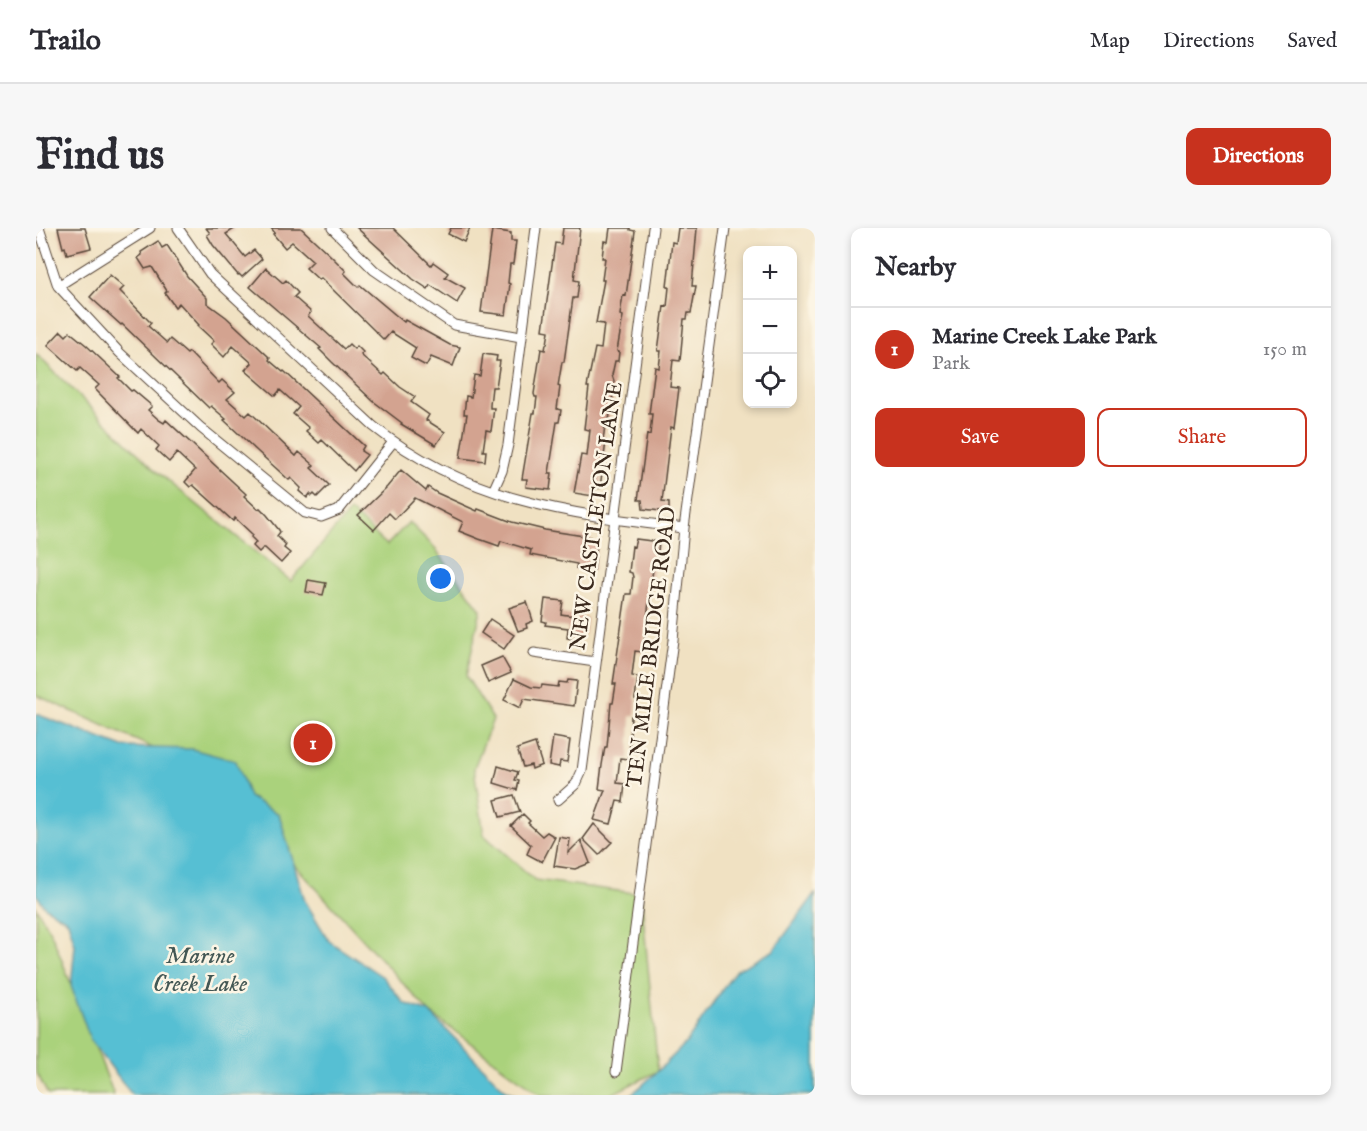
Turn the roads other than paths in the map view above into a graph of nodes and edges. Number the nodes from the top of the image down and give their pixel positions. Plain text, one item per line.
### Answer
1 (39, 228) edge
2 (150, 228) edge
3 (178, 228) edge
4 (332, 228) edge
5 (536, 228) edge
6 (653, 228) edge
7 (725, 228) edge
8 (58, 286) junction
9 (521, 337) junction
10 (393, 442) junction
11 (493, 491) junction
12 (614, 520) junction
13 (684, 528) junction
14 (534, 653) dead end
15 (595, 662) junction
16 (558, 800) dead end
17 (616, 1072) dead end

1 - 8 street
2 - 8 street
3 - 10 street
4 - 9 street
5 - 9 street
6 - 12 street, NEW CASTLETON LANE
7 - 13 street, TEN MILE BRIDGE ROAD
8 - 10 street
9 - 11 street
10 - 11 street
11 - 12 street
12 - 13 street
12 - 15 street, NEW CASTLETON LANE
13 - 17 street, TEN MILE BRIDGE ROAD
14 - 15 street
15 - 16 street, NEW CASTLETON LANE

